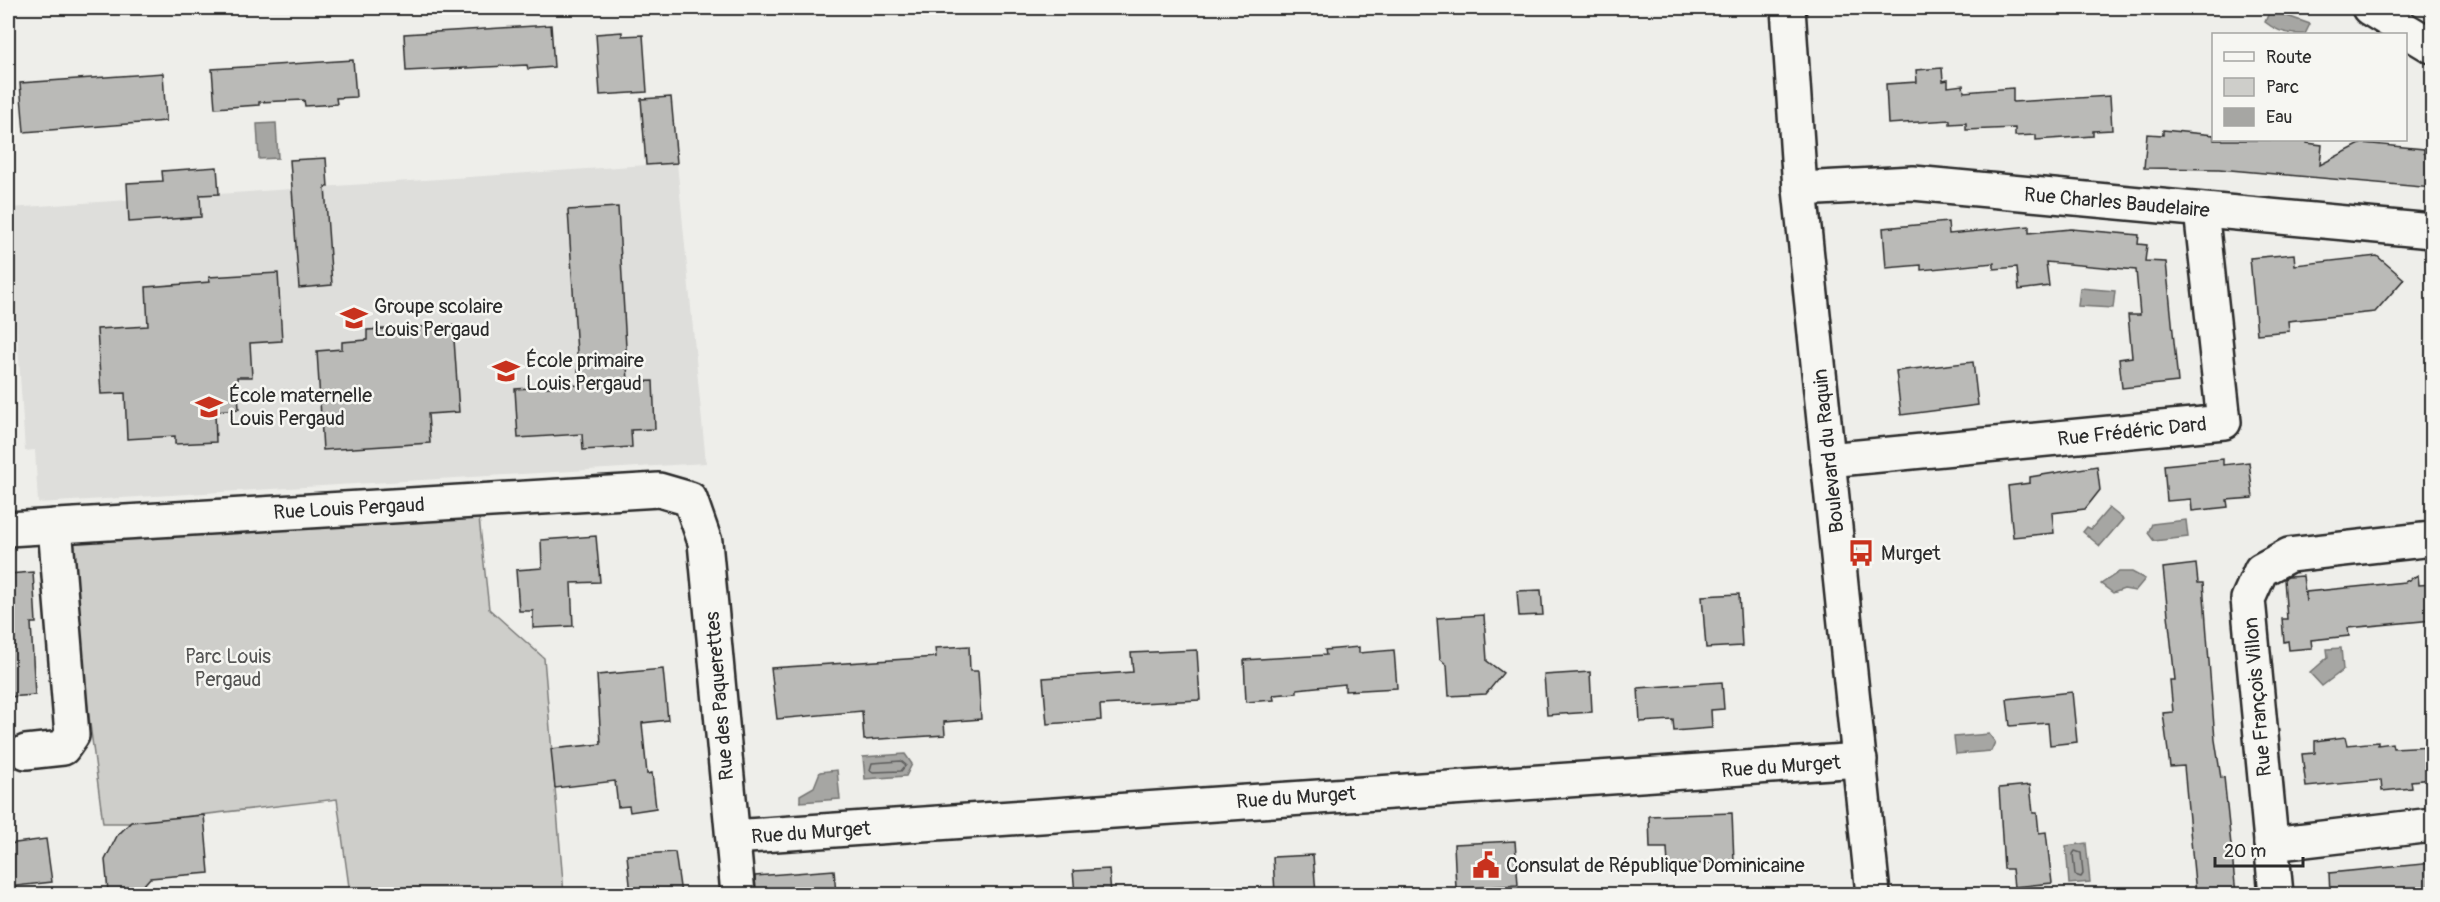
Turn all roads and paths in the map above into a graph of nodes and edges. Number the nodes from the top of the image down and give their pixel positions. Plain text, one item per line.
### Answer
1 (1788, 8) edge
2 (2369, 8) edge
3 (2433, 46) edge
4 (1800, 189) junction
5 (2201, 210) junction
6 (2433, 231) edge
7 (1828, 460) junction
8 (690, 499) joint
9 (55, 526) junction
10 (8, 529) edge
11 (2433, 539) edge
12 (26, 752) dead end
13 (1860, 760) junction
14 (2433, 825) edge
15 (733, 837) junction
16 (2271, 844) junction
17 (738, 894) edge
18 (1873, 894) edge
19 (2276, 894) edge

1 - 4 street, Boulevard du Raquin
2 - 3 street
4 - 5 street, Rue Charles Baudelaire
4 - 7 street, Boulevard du Raquin
5 - 6 street, Rue Charles Baudelaire
5 - 7 street, Rue Frédéric Dard
7 - 13 street, Boulevard du Raquin
8 - 9 street, Rue Louis Pergaud
8 - 15 street, Rue des Paquerettes
9 - 10 street, Rue Louis Pergaud
9 - 12 street
11 - 16 street, Rue François Villon
13 - 15 street, Rue du Murget
13 - 18 street, Boulevard du Raquin
14 - 16 street
15 - 17 street, Rue des Paquerettes
16 - 19 street, Rue François Villon

